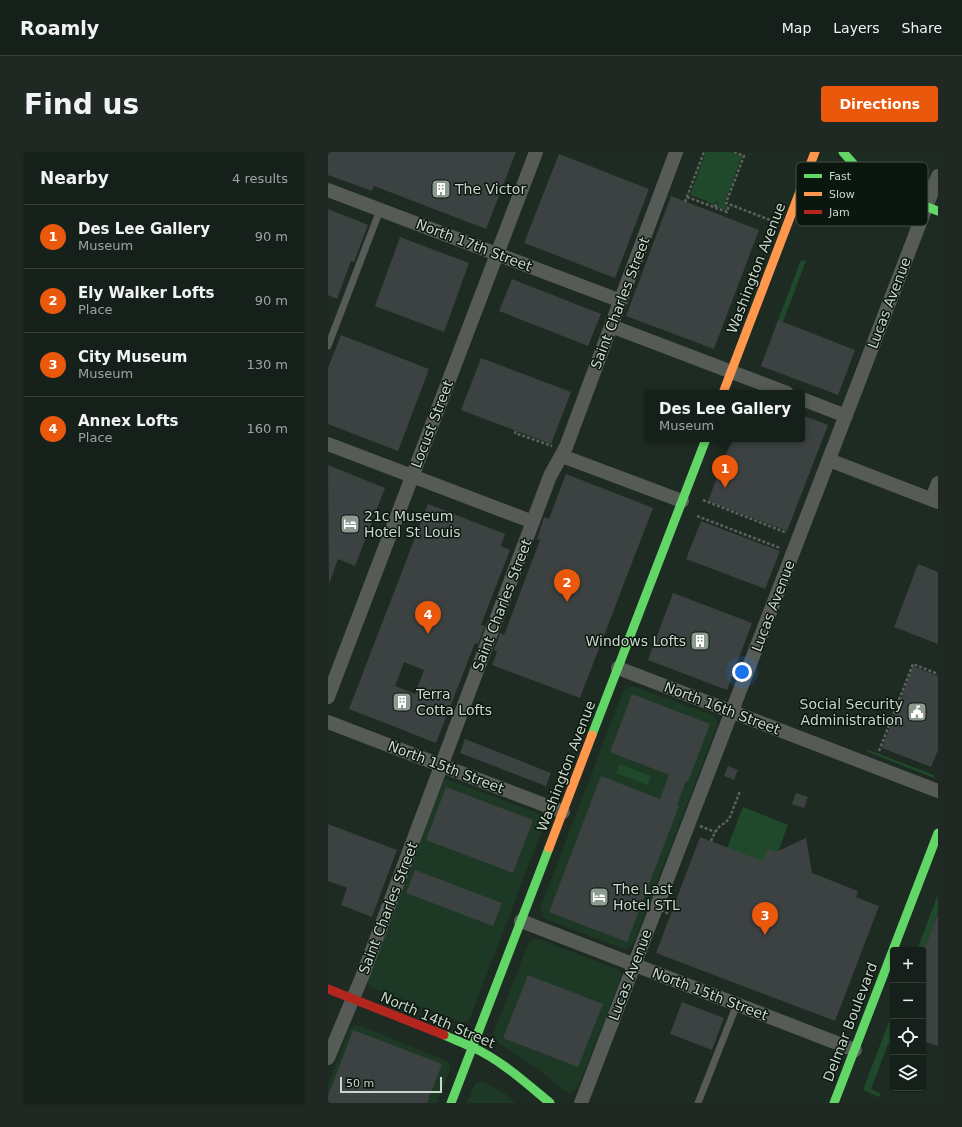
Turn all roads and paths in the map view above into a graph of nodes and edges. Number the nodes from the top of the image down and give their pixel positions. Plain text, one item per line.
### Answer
1 (536, 152) edge
2 (676, 152) edge
3 (704, 152) edge
4 (734, 152) edge
5 (815, 152) edge
6 (843, 152) edge
7 (811, 162) edge
8 (851, 162) edge
9 (938, 176) edge
10 (328, 190) edge
11 (687, 197) junction
12 (685, 202) dead end
13 (717, 202) dead end
14 (796, 202) edge
15 (730, 205) junction
16 (715, 207) junction
17 (932, 209) edge
18 (380, 210) junction
19 (928, 219) edge
20 (770, 220) dead end
21 (925, 226) edge
22 (497, 254) junction
23 (621, 301) junction
24 (611, 326) junction
25 (328, 346) edge
26 (731, 372) junction
27 (724, 390) edge
28 (779, 390) edge
29 (805, 400) edge
30 (846, 416) junction
31 (516, 431) dead end
32 (705, 442) edge
33 (328, 444) edge
34 (557, 451) junction
35 (829, 460) junction
36 (412, 476) junction
37 (938, 483) edge
38 (703, 500) dead end
39 (935, 500) edge
40 (682, 501) junction
41 (697, 516) dead end
42 (533, 522) junction
43 (789, 534) dead end
44 (783, 549) dead end
45 (618, 668) junction
46 (938, 674) edge
47 (328, 697) edge
48 (732, 711) junction
49 (328, 722) edge
50 (879, 751) dead end
51 (441, 765) junction
52 (740, 791) dead end
53 (938, 791) edge
54 (563, 812) junction
55 (938, 833) edge
56 (711, 841) dead end
57 (642, 903) dead end
58 (670, 914) dead end
59 (521, 922) junction
60 (894, 947) edge
61 (890, 958) edge
62 (634, 965) junction
63 (328, 989) edge
64 (352, 998) junction
65 (737, 1004) junction
66 (473, 1047) junction
67 (855, 1050) junction
68 (328, 1058) edge
69 (451, 1103) edge
70 (550, 1103) edge
71 (581, 1103) edge
72 (698, 1103) edge
73 (834, 1103) edge

1 - 22 street, Locust Street
2 - 23 street, Saint Charles Street
3 - 11 path
4 - 15 path
5 - 7 main road, Washington Avenue
6 - 8 main road
9 - 17 street, Lucas Avenue
10 - 18 street, North 17th Street
11 - 12 path
11 - 16 path
13 - 16 path
14 - 26 main road, Washington Avenue
15 - 16 path
15 - 20 path
17 - 19 street, Lucas Avenue
18 - 22 street, North 17th Street
18 - 25 lane
21 - 30 street, Lucas Avenue
22 - 23 street, North 17th Street
22 - 36 street, Locust Street
23 - 24 street, Saint Charles Street
24 - 26 street
24 - 34 street, Saint Charles Street
26 - 27 main road, Washington Avenue
26 - 28 street
29 - 30 street
30 - 35 street, Lucas Avenue
31 - 34 path
32 - 40 main road, Washington Avenue
33 - 36 street
34 - 40 street
34 - 42 street, Saint Charles Street
35 - 39 street
35 - 48 street, Lucas Avenue
36 - 42 street
36 - 47 street, Locust Street
37 - 39 street
38 - 43 path
40 - 45 main road, Washington Avenue
41 - 44 path
42 - 51 street, Saint Charles Street
45 - 48 street, North 16th Street
45 - 54 main road, Washington Avenue
46 - 50 path
48 - 53 street, North 16th Street
48 - 62 street, Lucas Avenue
49 - 51 street, North 15th Street
51 - 54 street, North 15th Street
51 - 64 street, Saint Charles Street
52 - 56 path
54 - 59 main road, Washington Avenue
55 - 60 main road, Delmar Boulevard
57 - 58 path, bridge
59 - 62 street, North 15th Street
59 - 66 main road, Washington Avenue
61 - 67 main road, Delmar Boulevard
62 - 65 street, North 15th Street
62 - 71 street, Lucas Avenue
63 - 64 main road, North 14th Street
64 - 66 main road, North 14th Street
64 - 68 street, Saint Charles Street
65 - 67 street, North 15th Street
65 - 72 lane
66 - 69 main road, Washington Avenue
66 - 70 main road, North 14th Street
67 - 73 main road, Delmar Boulevard

